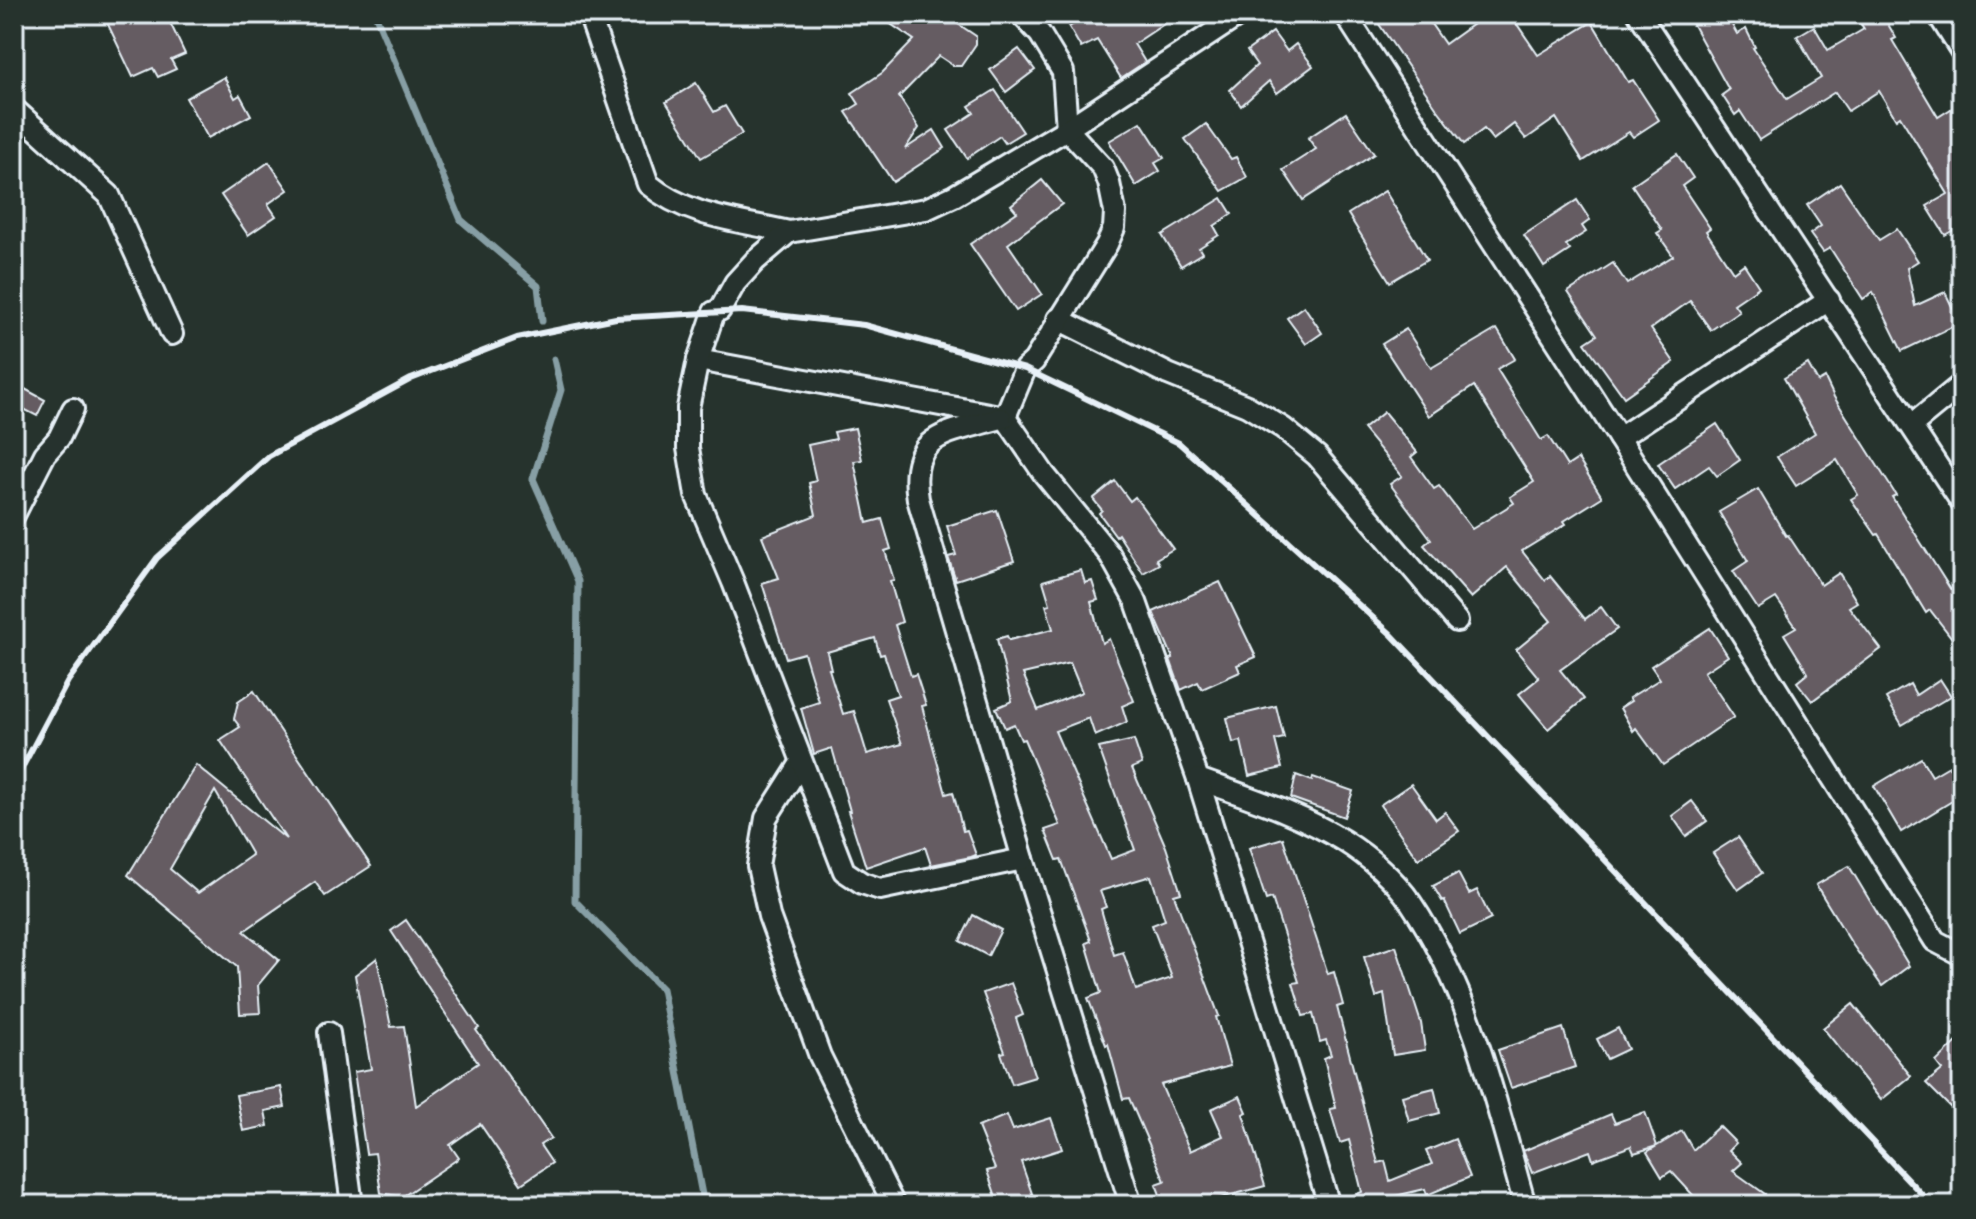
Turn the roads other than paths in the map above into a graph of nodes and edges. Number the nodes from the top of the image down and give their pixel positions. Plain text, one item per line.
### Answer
1 (589, 14) edge
2 (1021, 14) edge
3 (1241, 14) edge
4 (1345, 14) edge
5 (1639, 14) edge
6 (1938, 14) edge
7 (1962, 52) edge
8 (14, 109) edge
9 (1067, 129) junction
10 (789, 232) junction
11 (1829, 300) junction
12 (1058, 319) junction
13 (172, 334) dead end
14 (698, 360) junction
15 (1962, 384) edge
16 (73, 409) dead end
17 (1005, 417) junction
18 (1912, 425) junction
19 (1619, 438) junction
20 (1962, 503) edge
21 (14, 515) edge
22 (1457, 621) dead end
23 (801, 763) junction
24 (1198, 779) junction
25 (1023, 859) junction
26 (1962, 955) edge
27 (329, 1033) dead end
28 (352, 1205) edge
29 (894, 1205) edge
30 (1131, 1205) edge
31 (1329, 1205) edge
32 (1525, 1205) edge

1 - 10 street
2 - 9 street
3 - 9 street
4 - 19 street
5 - 11 street
6 - 7 street
8 - 13 street
9 - 10 street
9 - 12 street
10 - 14 street
11 - 18 street
11 - 19 street
12 - 17 street
12 - 22 street
14 - 17 street
14 - 23 street
15 - 18 street
16 - 21 street
17 - 24 street
17 - 25 street
18 - 20 street
19 - 26 street
23 - 25 street
23 - 29 street
24 - 31 street
24 - 32 street
25 - 30 street
27 - 28 street

